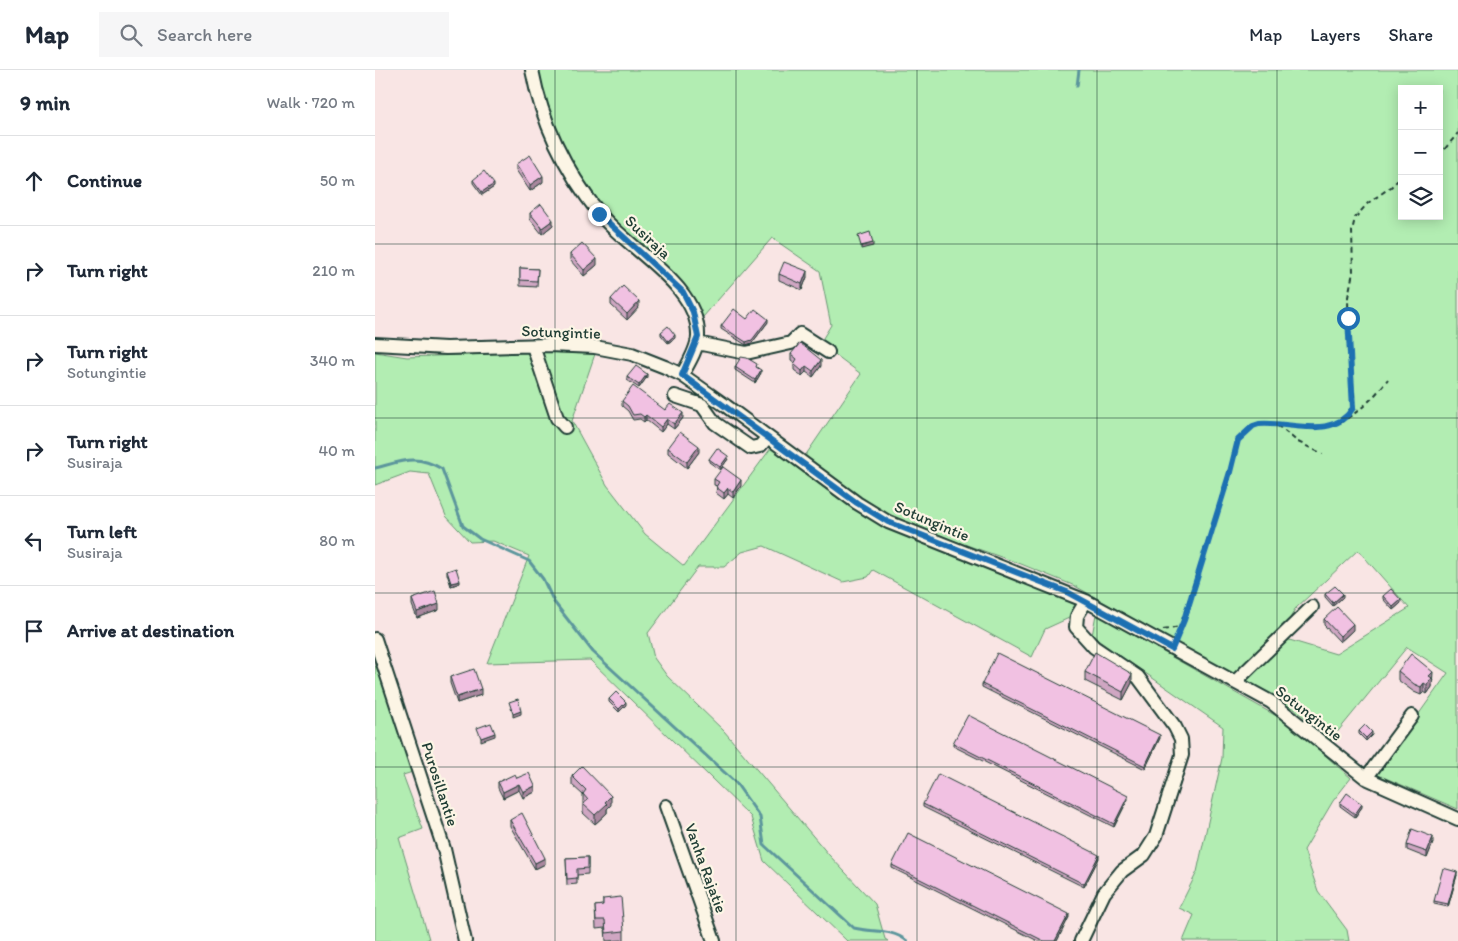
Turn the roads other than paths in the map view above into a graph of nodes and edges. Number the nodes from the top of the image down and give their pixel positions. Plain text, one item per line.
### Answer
1 (532, 70) edge
2 (697, 342) junction
3 (375, 344) edge
4 (533, 346) junction
5 (828, 352) dead end
6 (682, 375) junction
7 (675, 396) dead end
8 (565, 426) dead end
9 (768, 437) junction
10 (1086, 601) junction
11 (1312, 607) dead end
12 (375, 639) edge
13 (1235, 682) junction
14 (1412, 716) dead end
15 (1366, 778) junction
16 (666, 806) dead end
17 (1458, 820) edge
18 (462, 940) edge
19 (715, 941) edge
20 (1081, 941) edge

1 - 2 street, Susiraja
2 - 5 street
2 - 6 street
3 - 4 street, Sotungintie
4 - 6 street, Sotungintie
4 - 8 street
6 - 9 street, Sotungintie
7 - 9 street
9 - 10 street, Sotungintie
10 - 13 street, Sotungintie
10 - 20 street
11 - 13 street
12 - 18 street, Purosillantie
13 - 15 street, Sotungintie
14 - 15 street
15 - 17 street, Sotungintie
16 - 19 street, Vanha Rajatie

